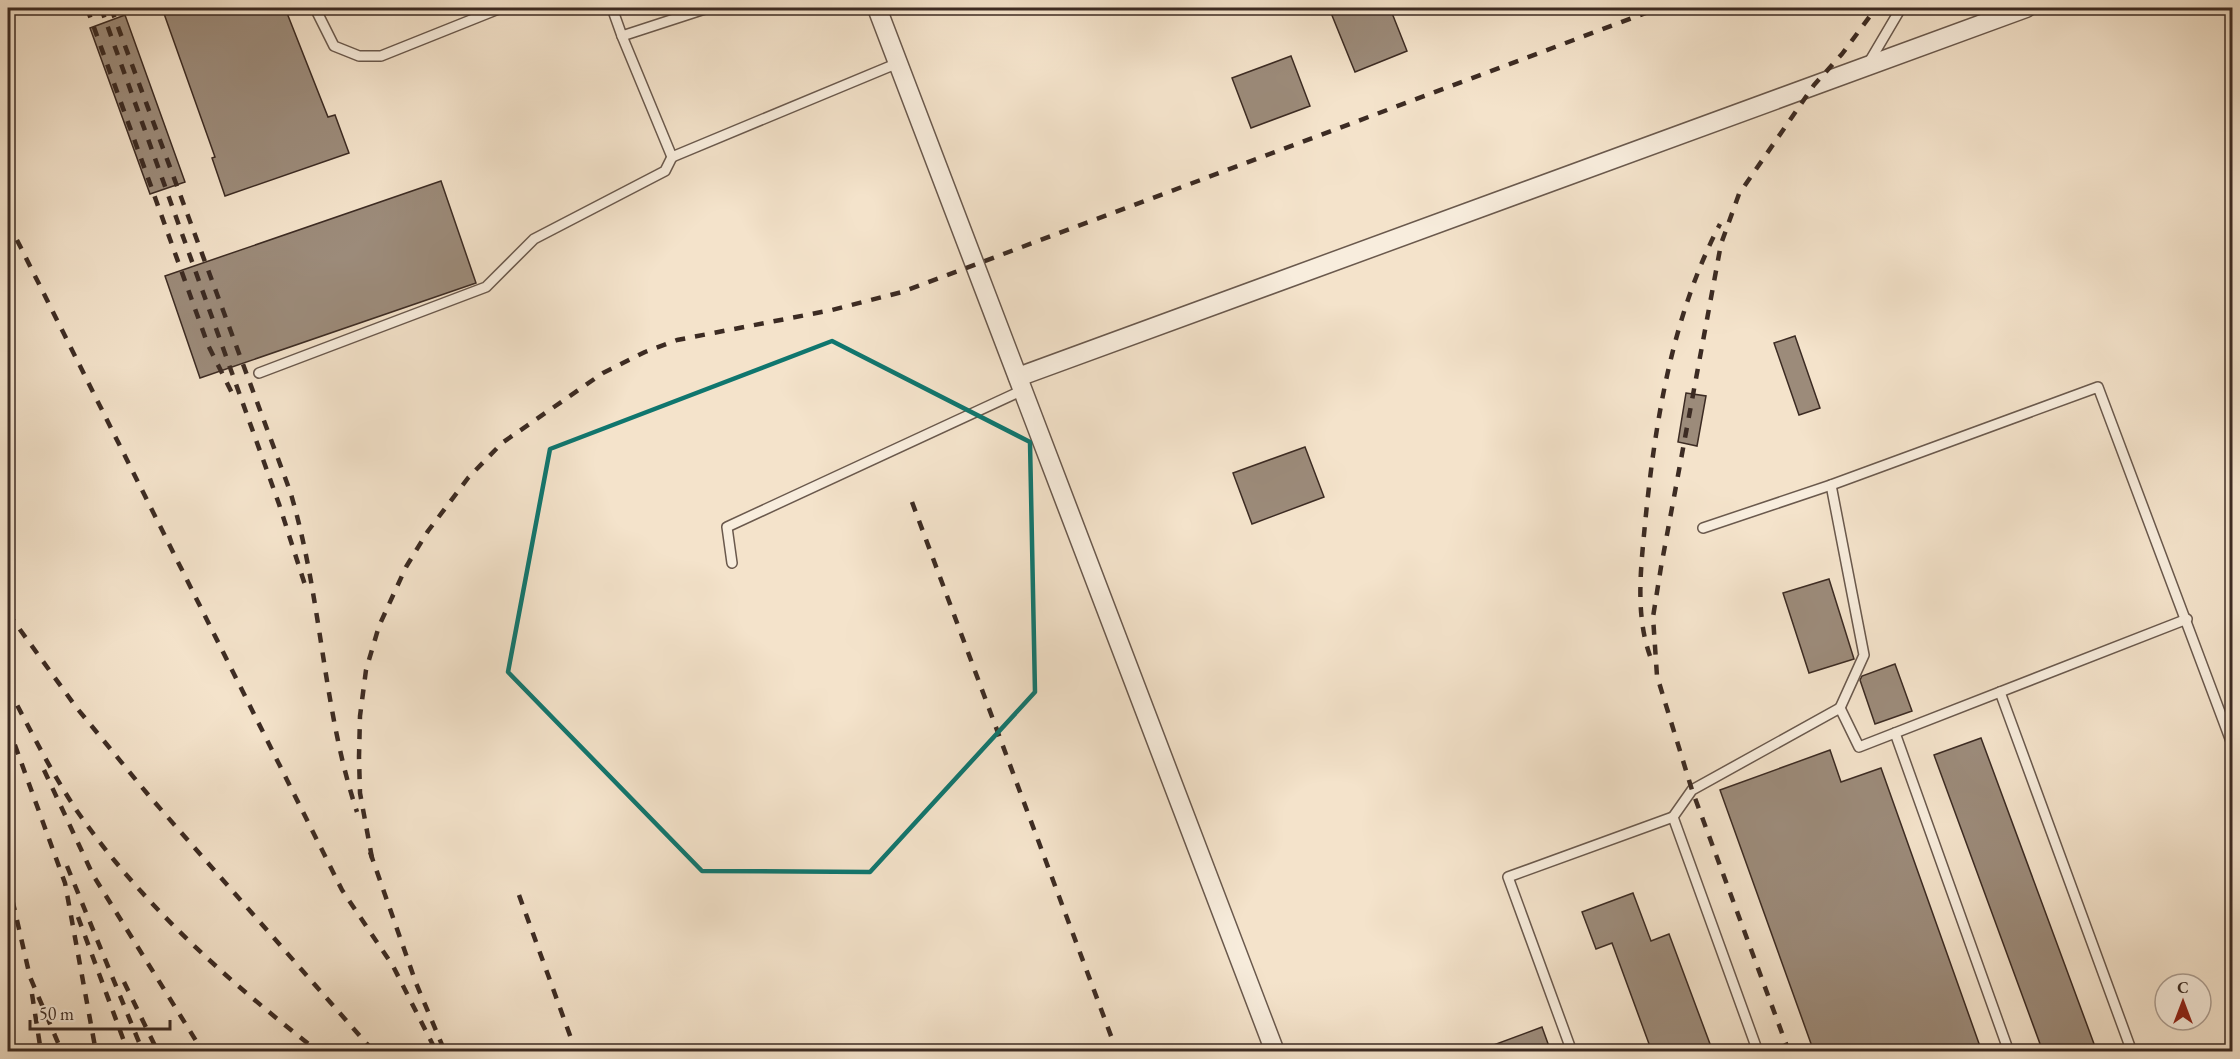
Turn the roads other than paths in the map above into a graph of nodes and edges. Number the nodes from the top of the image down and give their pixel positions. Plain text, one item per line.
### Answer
1 (315, 8) edge
2 (501, 8) edge
3 (612, 8) edge
4 (708, 8) edge
5 (877, 8) edge
6 (1901, 8) edge
7 (2026, 8) edge
8 (622, 36) junction
9 (898, 63) junction
10 (1867, 66) junction
11 (672, 157) junction
12 (259, 373) dead end
13 (1020, 383) junction
14 (1832, 485) junction
15 (1703, 528) dead end
16 (732, 563) dead end
17 (2187, 619) junction
18 (2000, 692) junction
19 (1840, 708) junction
20 (1895, 733) junction
21 (2232, 744) edge
22 (1673, 817) junction
23 (1275, 1052) edge
24 (1572, 1052) edge
25 (1758, 1052) edge
26 (2009, 1052) edge
27 (2132, 1052) edge

1 - 2 lane
3 - 8 lane
4 - 8 lane
5 - 9 street
6 - 10 lane
7 - 10 street
8 - 11 lane
9 - 11 lane
9 - 13 street
10 - 13 street
11 - 12 lane
13 - 16 lane
13 - 23 street
14 - 15 lane
14 - 17 lane
14 - 19 lane
17 - 18 lane
17 - 21 lane
18 - 20 lane
18 - 27 lane
19 - 20 lane
19 - 22 lane
20 - 26 lane
22 - 24 lane
22 - 25 lane

